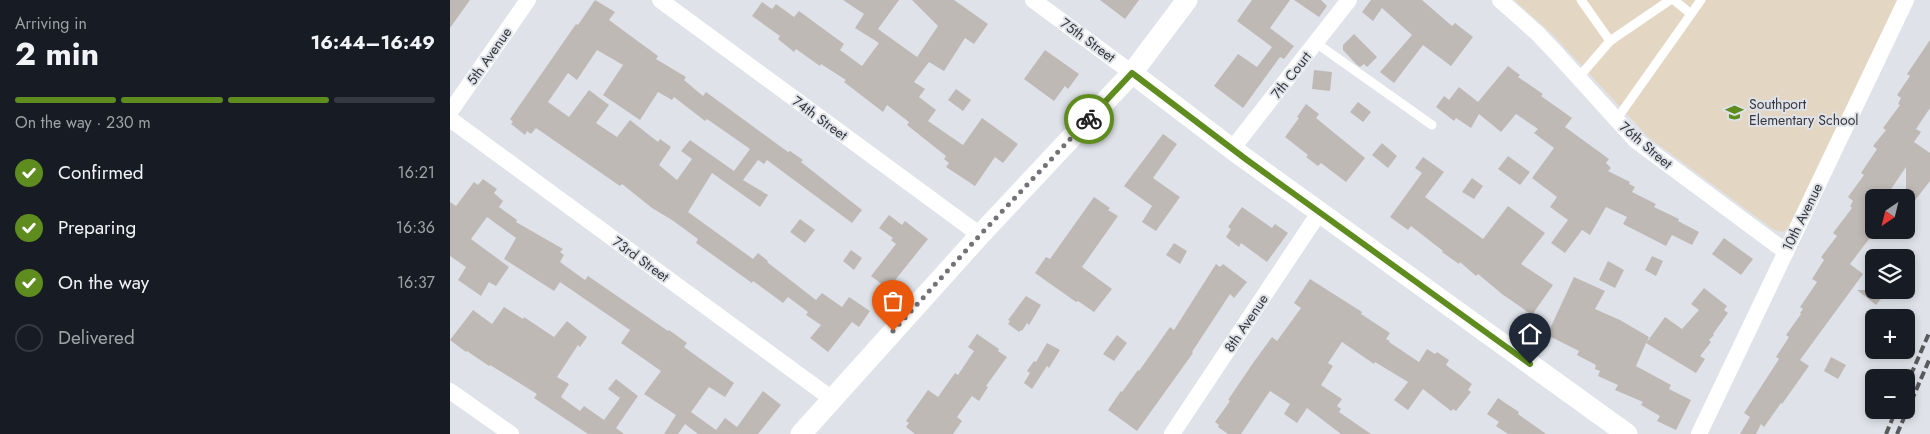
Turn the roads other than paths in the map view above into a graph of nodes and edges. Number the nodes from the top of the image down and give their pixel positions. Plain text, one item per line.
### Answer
1 (528, 0) edge
2 (660, 0) edge
3 (1033, 0) edge
4 (1187, 0) edge
5 (1349, 0) edge
6 (1500, 0) edge
7 (1581, 0) edge
8 (1672, 0) edge
9 (1701, 0) edge
10 (1906, 0) edge
11 (1691, 14) junction
12 (1610, 41) junction
13 (1316, 43) junction
14 (1132, 73) junction
15 (1578, 78) junction
16 (450, 112) edge
17 (450, 119) edge
18 (1616, 120) junction
19 (1432, 124) dead end
20 (1232, 149) junction
21 (1319, 212) junction
22 (980, 235) junction
23 (1786, 252) junction
24 (450, 390) edge
25 (832, 399) junction
26 (1176, 433) edge
27 (511, 434) edge
28 (801, 434) edge
29 (1627, 434) edge
30 (1699, 434) edge

1 - 16 street, 5th Avenue
2 - 22 street, 74th Street
3 - 14 street, 75th Street
4 - 14 street
5 - 13 street, 7th Court
6 - 15 street, 76th Street
7 - 12 lane
8 - 11 lane
8 - 12 lane
9 - 11 lane
10 - 23 street, 10th Avenue
11 - 18 lane
12 - 15 lane
13 - 19 lane
13 - 20 street, 7th Court
14 - 20 street, 75th Street
14 - 22 street
15 - 18 street, 76th Street
17 - 25 street, 73rd Street
18 - 23 street, 76th Street
20 - 21 street, 75th Street
21 - 26 street, 8th Avenue
21 - 29 street, 75th Street
22 - 25 street
23 - 30 street, 10th Avenue
24 - 27 street
25 - 28 street

